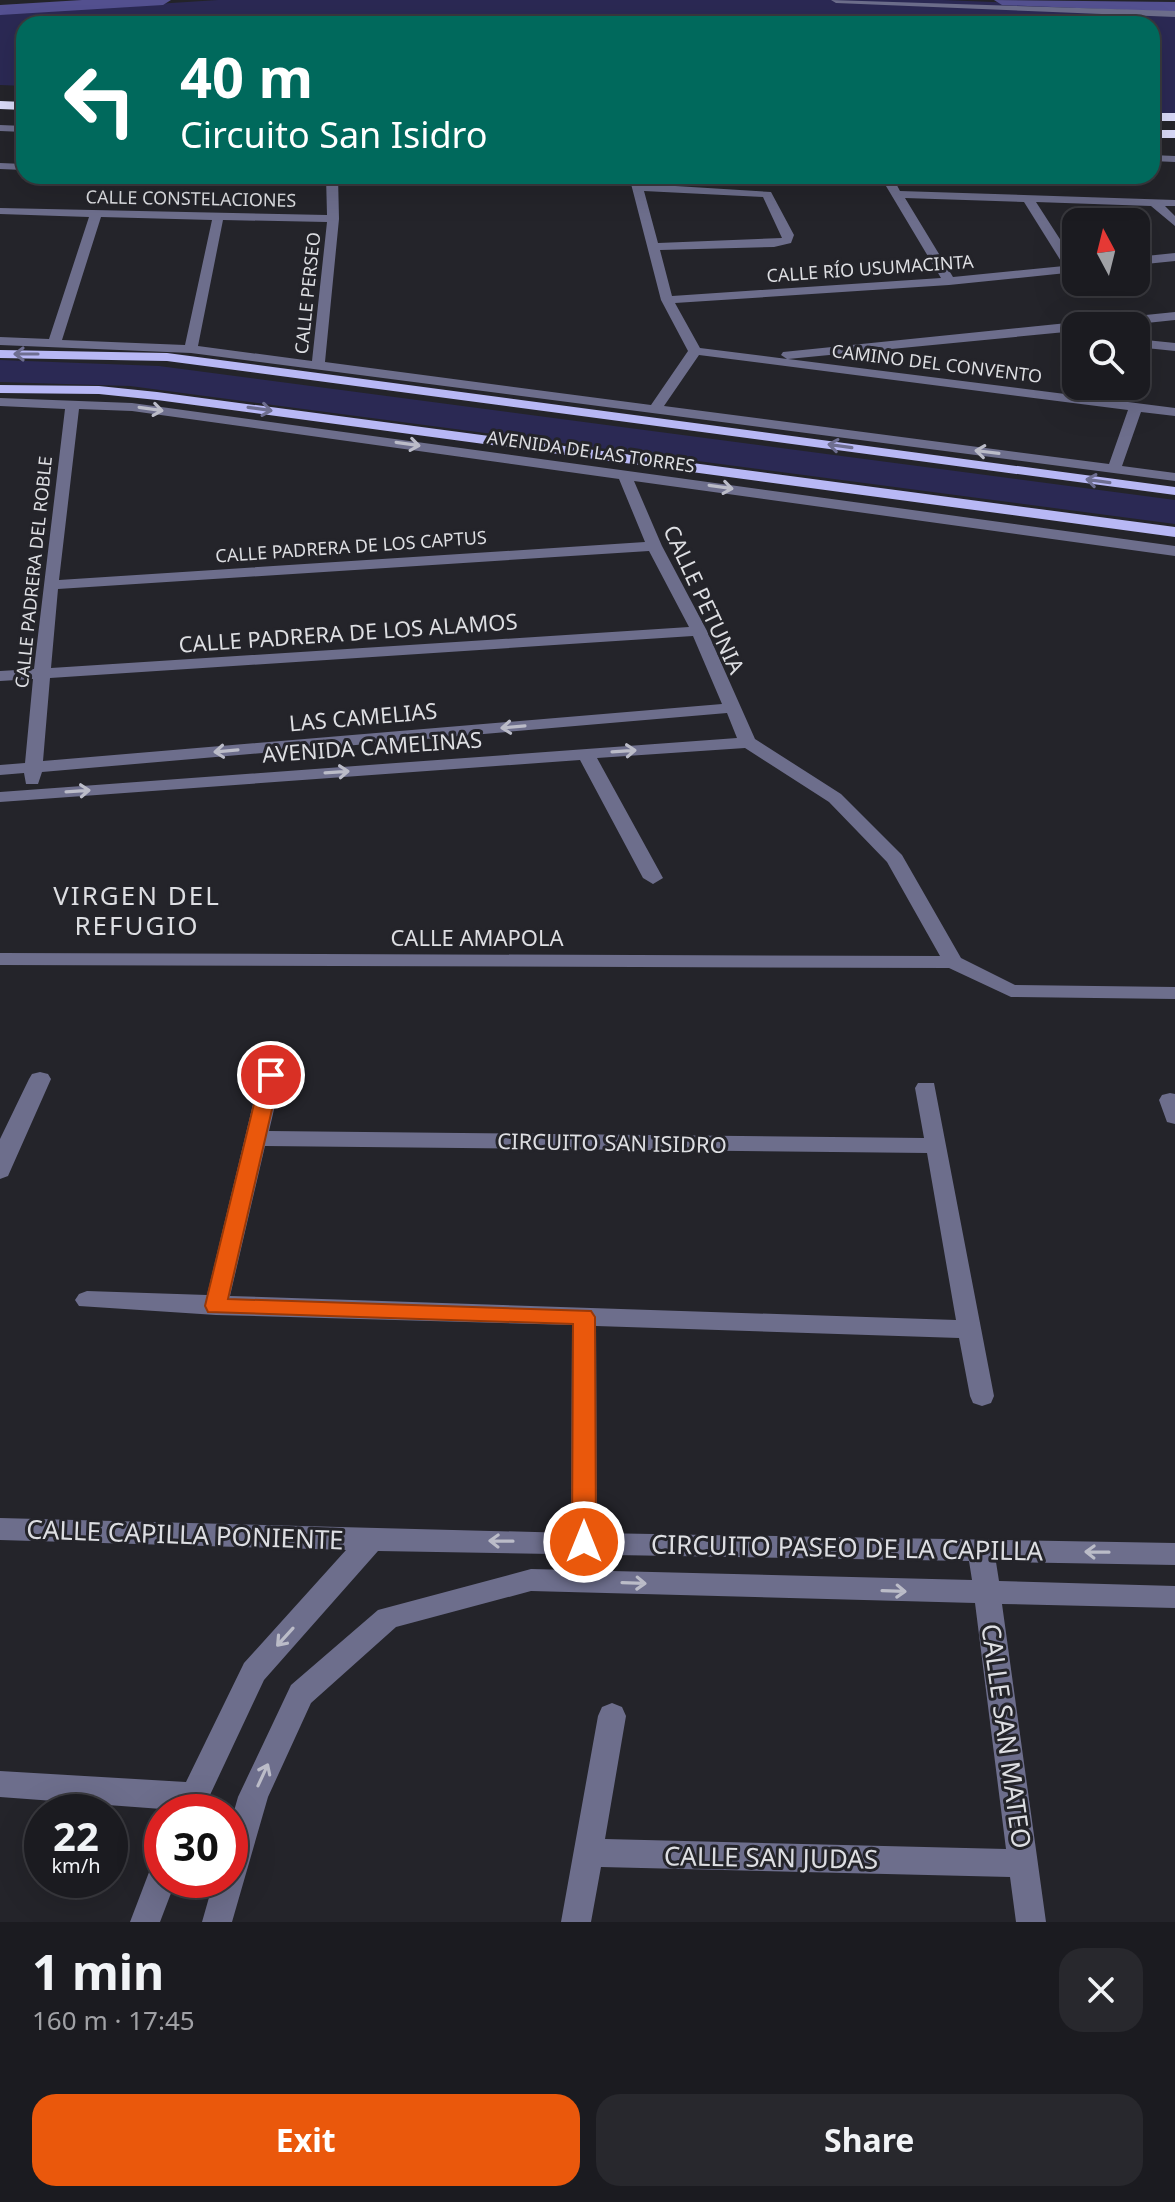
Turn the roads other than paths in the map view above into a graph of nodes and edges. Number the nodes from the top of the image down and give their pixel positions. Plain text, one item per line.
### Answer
1 (836, 0) edge
2 (1175, 14) edge
3 (332, 184) edge
4 (637, 184) edge
5 (659, 184) edge
6 (891, 184) edge
7 (898, 194) junction
8 (1028, 199) junction
9 (1155, 203) junction
10 (1175, 203) edge
11 (0, 211) edge
12 (96, 214) junction
13 (218, 217) junction
14 (333, 219) junction
15 (1175, 223) edge
16 (653, 247) junction
17 (1062, 250) edge
18 (1175, 257) edge
19 (1150, 260) edge
20 (1062, 269) edge
21 (949, 281) junction
22 (667, 300) junction
23 (1175, 316) edge
24 (1150, 319) edge
25 (1062, 328) edge
26 (1034, 331) junction
27 (1062, 334) edge
28 (0, 341) edge
29 (55, 341) junction
30 (1150, 344) edge
31 (1175, 347) edge
32 (191, 349) junction
33 (695, 351) junction
34 (0, 354) edge
35 (753, 358) junction
36 (318, 365) junction
37 (0, 389) edge
38 (0, 402) edge
39 (73, 403) junction
40 (1136, 407) junction
41 (655, 409) junction
42 (1175, 412) edge
43 (1114, 469) junction
44 (624, 473) junction
45 (1175, 477) edge
46 (1175, 491) edge
47 (1175, 532) edge
48 (654, 546) junction
49 (1175, 551) edge
50 (50, 585) junction
51 (699, 631) junction
52 (41, 674) junction
53 (0, 676) edge
54 (731, 708) junction
55 (748, 742) junction
56 (586, 754) junction
57 (33, 768) junction
58 (0, 770) edge
59 (31, 794) junction
60 (0, 797) edge
61 (653, 878) dead end
62 (0, 959) edge
63 (953, 962) junction
64 (1175, 993) edge
65 (271, 1075) dead end
66 (40, 1079) dead end
67 (926, 1088) dead end
68 (256, 1138) junction
69 (5, 1143) edge
70 (936, 1146) junction
71 (0, 1171) edge
72 (87, 1300) dead end
73 (216, 1306) junction
74 (584, 1317) junction
75 (969, 1329) junction
76 (982, 1396) dead end
77 (0, 1529) edge
78 (371, 1540) junction
79 (584, 1542) junction
80 (981, 1549) junction
81 (1175, 1554) edge
82 (988, 1594) junction
83 (1175, 1597) edge
84 (612, 1716) dead end
85 (0, 1784) edge
86 (195, 1794) edge
87 (144, 1799) edge
88 (248, 1814) edge
89 (588, 1853) junction
90 (1025, 1863) junction
91 (154, 1898) edge
92 (224, 1898) edge
93 (145, 1922) edge
94 (217, 1922) edge
95 (576, 1922) edge
96 (1031, 1922) edge

1 - 2 street
3 - 14 street, CALLE PERSEO
4 - 16 street
5 - 16 street
6 - 7 street
7 - 8 street
7 - 21 street
8 - 9 street
8 - 17 street
9 - 10 street
9 - 15 street
11 - 12 street, CALLE CONSTELACIONES
12 - 13 street, CALLE CONSTELACIONES
12 - 29 street
13 - 14 street, CALLE CONSTELACIONES
13 - 32 street
14 - 36 street, CALLE PERSEO
16 - 22 street
18 - 19 street
20 - 21 street, CALLE RÍO USUMACINTA
21 - 22 street, CALLE RÍO USUMACINTA
22 - 33 street
23 - 24 street
25 - 26 street
26 - 27 street
26 - 35 street
28 - 29 street
29 - 32 street
30 - 31 street
32 - 36 street
33 - 35 street, CAMINO DEL CONVENTO
33 - 41 street
46 -> 34 main road, AVENIDA DE LAS TORRES
35 - 40 street, CAMINO DEL CONVENTO
36 - 41 street
37 -> 47 main road, AVENIDA DE LAS TORRES
38 - 39 street, AVENIDA DE LAS TORRES
39 -> 44 street, AVENIDA DE LAS TORRES
39 - 50 street, CALLE PADRERA DEL ROBLE
40 - 42 street, CAMINO DEL CONVENTO
40 - 43 street
43 -> 41 street
43 - 45 street
44 - 48 street, CALLE PETUNIA
44 -> 49 street, AVENIDA DE LAS TORRES
48 - 50 street, CALLE PADRERA DE LOS CAPTUS
48 - 51 street, CALLE PETUNIA
50 - 52 street, CALLE PADRERA DEL ROBLE
51 - 52 street, CALLE PADRERA DE LOS ALAMOS
51 - 54 street, CALLE PETUNIA
52 - 53 street, CALLE PADRERA DE LOS ALAMOS
52 - 57 street, CALLE PADRERA DEL ROBLE
54 - 55 street, CALLE PETUNIA
54 -> 57 street, LAS CAMELIAS
56 -> 55 street, AVENIDA CAMELINAS
55 - 63 street
59 -> 56 street, AVENIDA CAMELINAS
56 - 61 street
57 - 58 street, LAS CAMELIAS
57 - 59 street, CALLE PADRERA DEL ROBLE
59 - 60 street, AVENIDA CAMELINAS
62 - 63 street, CALLE AMAPOLA
63 - 64 street
65 - 68 street
66 - 69 street
67 - 70 street
68 - 70 street, CIRCUITO SAN ISIDRO
68 - 73 street
69 - 71 street
70 - 75 street
72 - 73 street
73 - 74 street
74 - 75 street
74 - 79 street
75 - 76 street
77 - 78 street, CALLE CAPILLA PONIENTE
79 -> 78 street, CIRCUITO PASEO DE LA CAPILLA
78 -> 86 street
79 - 80 street, CIRCUITO PASEO DE LA CAPILLA
81 -> 80 street, CIRCUITO PASEO DE LA CAPILLA
80 - 82 street, CALLE SAN MATEO
82 - 83 street, CIRCUITO PASEO DE LA CAPILLA
88 -> 82 street, CIRCUITO PASEO DE LA CAPILLA
82 - 90 street, CALLE SAN MATEO
84 - 89 street
85 - 87 street
89 - 90 street, CALLE SAN JUDAS
89 - 95 street
90 - 96 street, CALLE SAN MATEO
91 - 93 street
92 - 94 street, CIRCUITO PASEO DE LA CAPILLA

